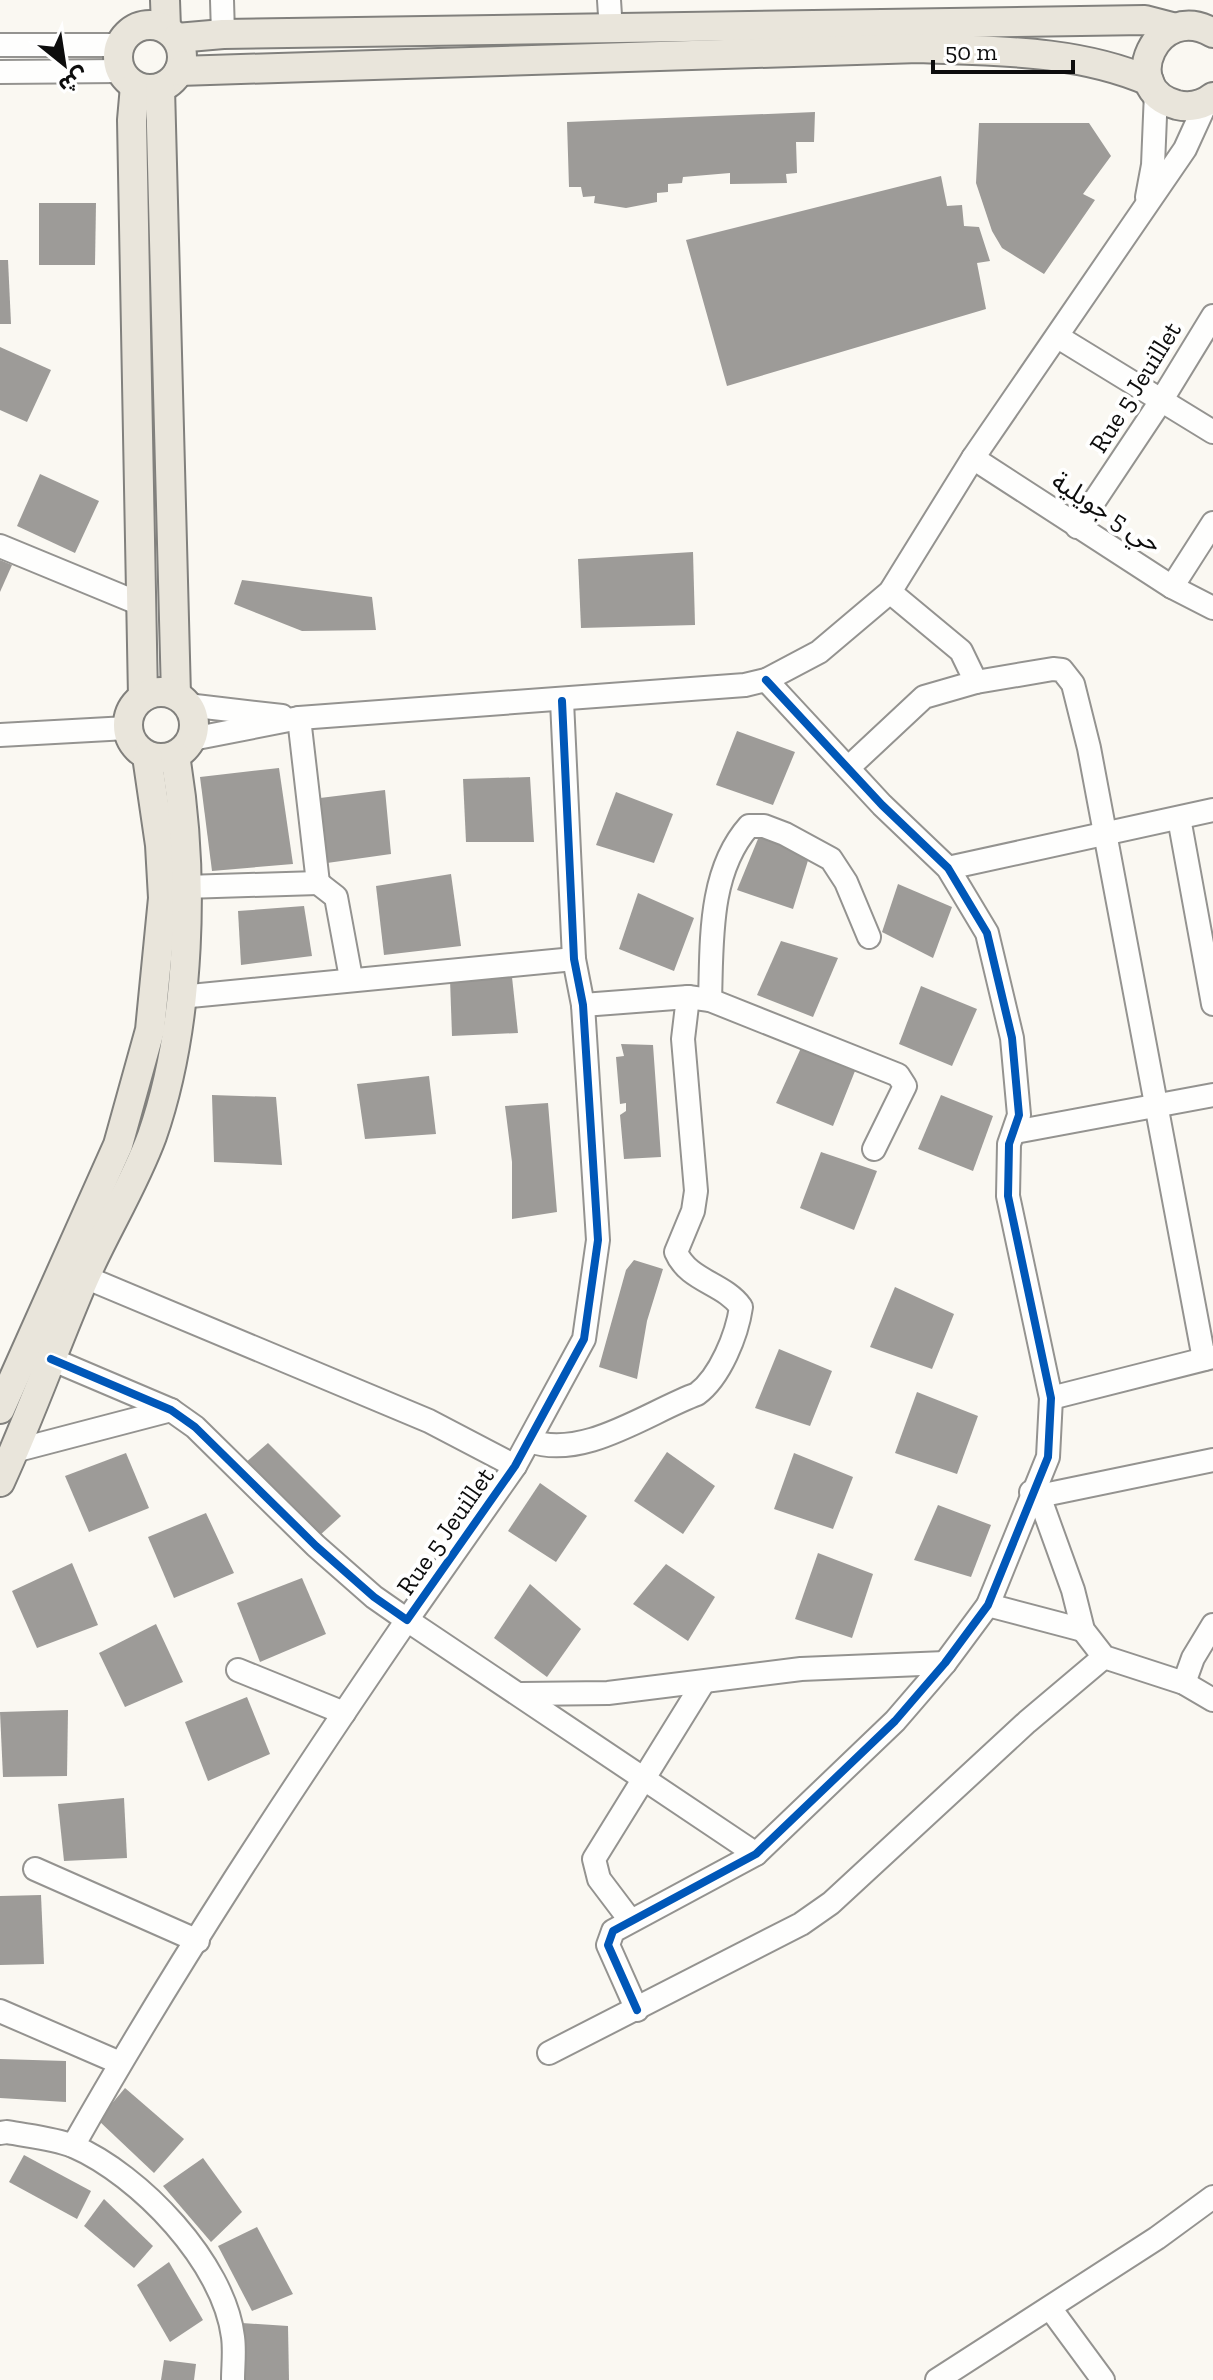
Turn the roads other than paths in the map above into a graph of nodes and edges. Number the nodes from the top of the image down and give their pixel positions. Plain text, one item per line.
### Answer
1 (165, 0) edge
2 (222, 0) edge
3 (609, 0) edge
4 (1199, 27) edge
5 (611, 31) junction
6 (171, 33) junction
7 (223, 34) junction
8 (0, 45) edge
9 (141, 55) edge
10 (0, 72) edge
11 (1153, 87) junction
12 (1209, 100) edge
13 (1145, 206) junction
14 (1213, 316) edge
15 (1058, 337) junction
16 (1161, 401) junction
17 (1213, 432) edge
18 (973, 458) junction
19 (1213, 523) edge
20 (1077, 527) junction
21 (0, 546) edge
22 (1172, 587) junction
23 (890, 592) junction
24 (143, 605) junction
25 (1213, 608) edge
26 (766, 680) junction
27 (976, 682) junction
28 (143, 697) junction
29 (182, 700) junction
30 (562, 701) junction
31 (299, 718) junction
32 (127, 728) junction
33 (0, 735) edge
34 (171, 750) junction
35 (848, 768) junction
36 (1213, 810) edge
37 (1179, 818) junction
38 (1103, 834) junction
39 (948, 868) junction
40 (318, 883) junction
41 (185, 887) junction
42 (1206, 935) edge
43 (869, 937) dead end
44 (574, 959) junction
45 (351, 978) junction
46 (180, 997) junction
47 (699, 999) junction
48 (1213, 1004) edge
49 (583, 1005) junction
50 (1213, 1095) edge
51 (1156, 1108) junction
52 (1015, 1132) junction
53 (874, 1149) dead end
54 (85, 1277) junction
55 (1209, 1358) edge
56 (51, 1359) junction
57 (1051, 1398) junction
58 (0, 1409) edge
59 (171, 1410) junction
60 (530, 1441) junction
61 (14, 1451) junction
62 (1213, 1460) edge
63 (515, 1466) junction
64 (0, 1482) edge
65 (1035, 1494) junction
66 (988, 1605) junction
67 (407, 1620) junction
68 (1213, 1625) edge
69 (1083, 1630) junction
70 (1104, 1657) junction
71 (945, 1663) junction
72 (238, 1670) dead end
73 (703, 1683) junction
74 (1184, 1683) junction
75 (521, 1694) junction
76 (1213, 1700) edge
77 (344, 1713) junction
78 (643, 1776) junction
79 (756, 1854) junction
80 (35, 1869) dead end
81 (630, 1920) junction
82 (198, 1941) junction
83 (637, 2010) junction
84 (0, 2011) edge
85 (549, 2053) dead end
86 (120, 2063) junction
87 (0, 2133) edge
88 (73, 2146) junction
89 (1213, 2197) edge
90 (1050, 2308) junction
91 (233, 2380) edge
92 (937, 2380) edge
93 (1103, 2380) edge

1 - 6 main road
2 - 7 street
3 - 5 street
4 - 5 main road
4 - 11 main road
5 - 7 main road
6 - 7 main road
6 - 9 main road
6 - 9 main road
8 - 9 street
9 - 10 street
9 - 11 main road
9 - 24 main road
9 - 29 main road
11 - 12 main road
11 - 13 street
12 - 13 street
13 - 15 street
14 - 16 street, Rue 5 Jeuillet
15 - 16 street
15 - 18 street
16 - 17 street
16 - 20 street, Rue 5 Jeuillet
18 - 20 street, حي 5 جويلية
18 - 23 street
19 - 22 street
20 - 22 street, حي 5 جويلية
21 - 24 street
22 - 25 street, حي 5 جويلية
23 - 26 street
23 - 27 street
24 - 28 main road
26 - 30 street
26 - 35 street
27 - 35 street
27 - 38 street
28 - 29 main road
28 - 32 main road
29 - 31 street
29 - 34 main road
30 - 31 street
30 - 44 street
31 - 34 street
31 - 40 street
32 - 33 street
32 - 34 main road
34 - 41 main road
34 - 58 main road
35 - 39 street
36 - 37 street
37 - 38 street
37 - 42 street
38 - 39 street
38 - 51 street
39 - 52 street
40 - 41 street
40 - 45 street
41 - 46 main road
42 - 48 street
43 - 47 street
44 - 45 street
44 - 49 street
45 - 46 street
46 - 54 main road
47 - 49 street
47 - 53 street
47 - 60 street
49 - 60 street
50 - 51 street
51 - 52 street
51 - 55 street
52 - 57 street
54 - 56 main road
54 - 63 street, Rue 5 Jeuillet
55 - 57 street
56 - 59 street
56 - 61 main road
57 - 65 street
59 - 61 street
59 - 67 street
60 - 63 street
61 - 64 main road
62 - 65 street
63 - 67 street, Rue 5 Jeuillet
65 - 66 street
65 - 69 street
66 - 69 street
66 - 71 street
67 - 75 street
67 - 77 street, Rue 5 Jeuillet
68 - 74 street
69 - 70 street
70 - 74 street
70 - 83 street
71 - 73 street
71 - 79 street
72 - 77 street
73 - 75 street
73 - 78 street
74 - 76 street
75 - 78 street
77 - 82 street, Rue 5 Jeuillet
78 - 79 street
78 - 81 street
79 - 81 street
80 - 82 street
81 - 83 street
82 - 86 street, Rue 5 Jeuillet
83 - 85 street
84 - 86 street
86 - 88 street, Rue 5 Jeuillet
87 - 88 street
88 - 91 street
89 - 90 street
90 - 92 street
90 - 93 street

